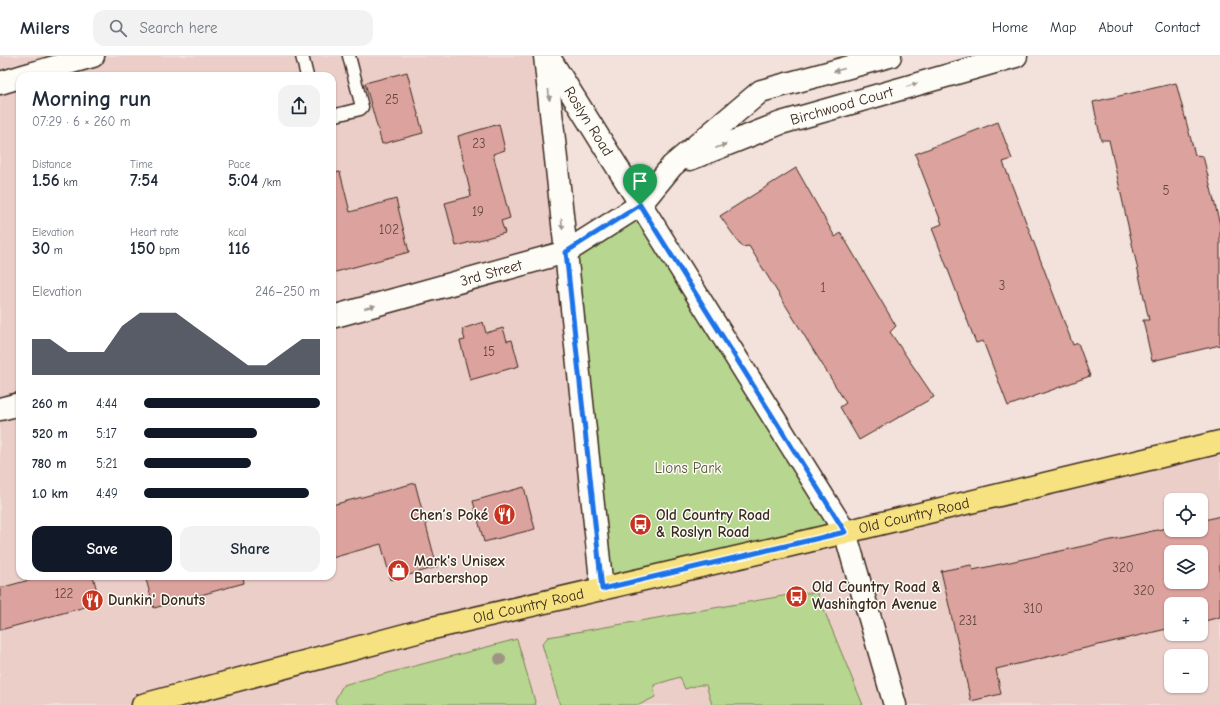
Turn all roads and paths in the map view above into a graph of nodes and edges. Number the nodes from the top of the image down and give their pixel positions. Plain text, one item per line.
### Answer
1 (93, 56) edge
2 (302, 56) edge
3 (349, 56) edge
4 (544, 56) edge
5 (548, 56) edge
6 (890, 56) edge
7 (1016, 56) edge
8 (37, 72) edge
9 (306, 72) edge
10 (16, 78) edge
11 (0, 82) edge
12 (336, 115) edge
13 (672, 166) junction
14 (640, 205) junction
15 (566, 252) junction
16 (336, 316) edge
17 (16, 405) edge
18 (0, 409) edge
19 (1220, 442) edge
20 (845, 532) junction
21 (602, 589) junction
22 (143, 705) edge
23 (895, 705) edge

1 - 8 main road
2 - 9 lane
3 - 12 lane
4 -> 15 main road, Roslyn Road
5 - 14 main road, Roslyn Road
6 -> 13 main road, Birchwood Court
13 -> 7 main road, Birchwood Court
10 - 11 main road
13 - 14 main road, Birchwood Court
14 - 15 main road, 3rd Street
14 - 20 main road, Roslyn Road
16 -> 15 main road, 3rd Street
15 - 21 main road, Roslyn Road
17 - 18 main road
19 - 20 main road, Old Country Road
20 - 21 main road, Old Country Road
20 - 23 main road, Roslyn Road
21 - 22 main road, Old Country Road

